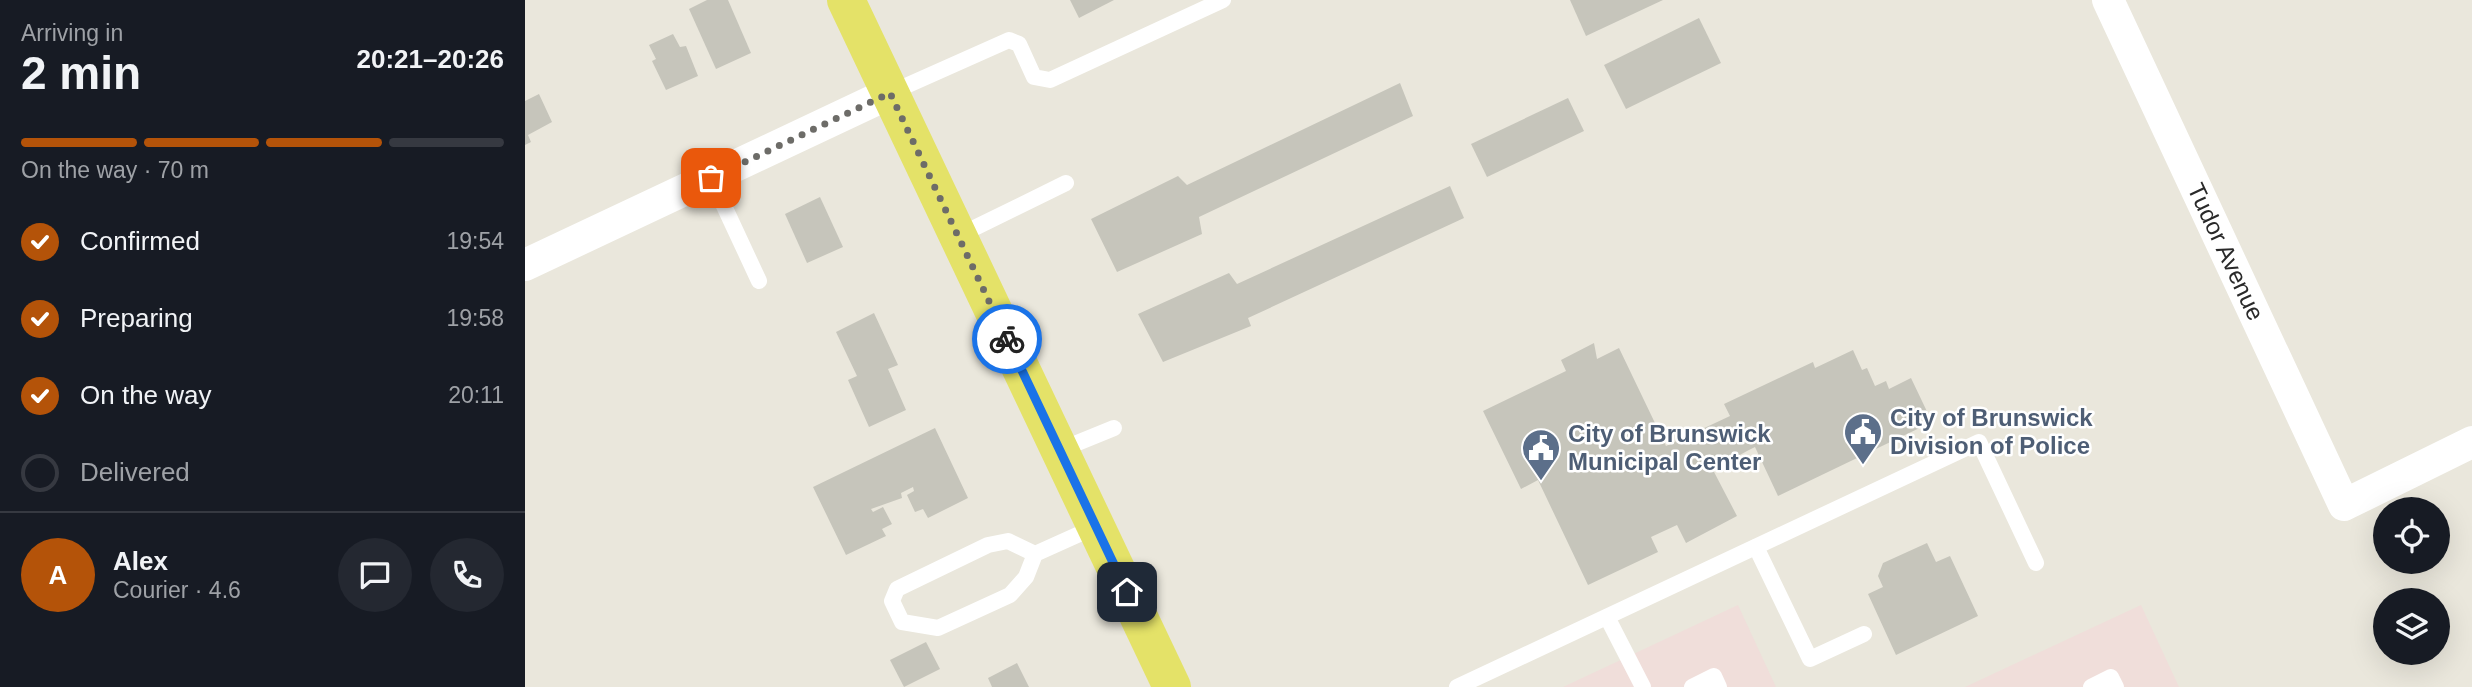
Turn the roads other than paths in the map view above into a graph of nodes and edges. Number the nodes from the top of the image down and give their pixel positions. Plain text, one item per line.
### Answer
1 (846, 0) edge
2 (1223, 0) edge
3 (2108, 0) edge
4 (890, 93) junction
5 (711, 178) junction
6 (1066, 183) dead end
7 (958, 236) junction
8 (525, 265) edge
9 (759, 281) dead end
10 (1114, 428) dead end
11 (2472, 442) edge
12 (1060, 450) junction
13 (1095, 527) junction
14 (1756, 547) junction
15 (1035, 554) junction
16 (2036, 563) dead end
17 (1607, 617) junction
18 (1864, 634) dead end
19 (1172, 687) edge
20 (1457, 687) edge
21 (1643, 687) edge
22 (1692, 687) edge
23 (1719, 687) edge
24 (2091, 687) edge
25 (2116, 687) edge

1 - 4 main road
2 - 4 lane
3 - 11 street, Tudor Avenue
4 - 5 street
4 - 7 main road
5 - 8 street
5 - 9 lane
6 - 7 lane
7 - 12 main road
10 - 12 lane
12 - 13 main road
13 - 15 lane
13 - 19 main road
14 - 16 lane
14 - 17 lane
14 - 18 lane
15 - 15 lane
17 - 20 lane
17 - 21 lane
22 - 23 lane
24 - 25 lane

